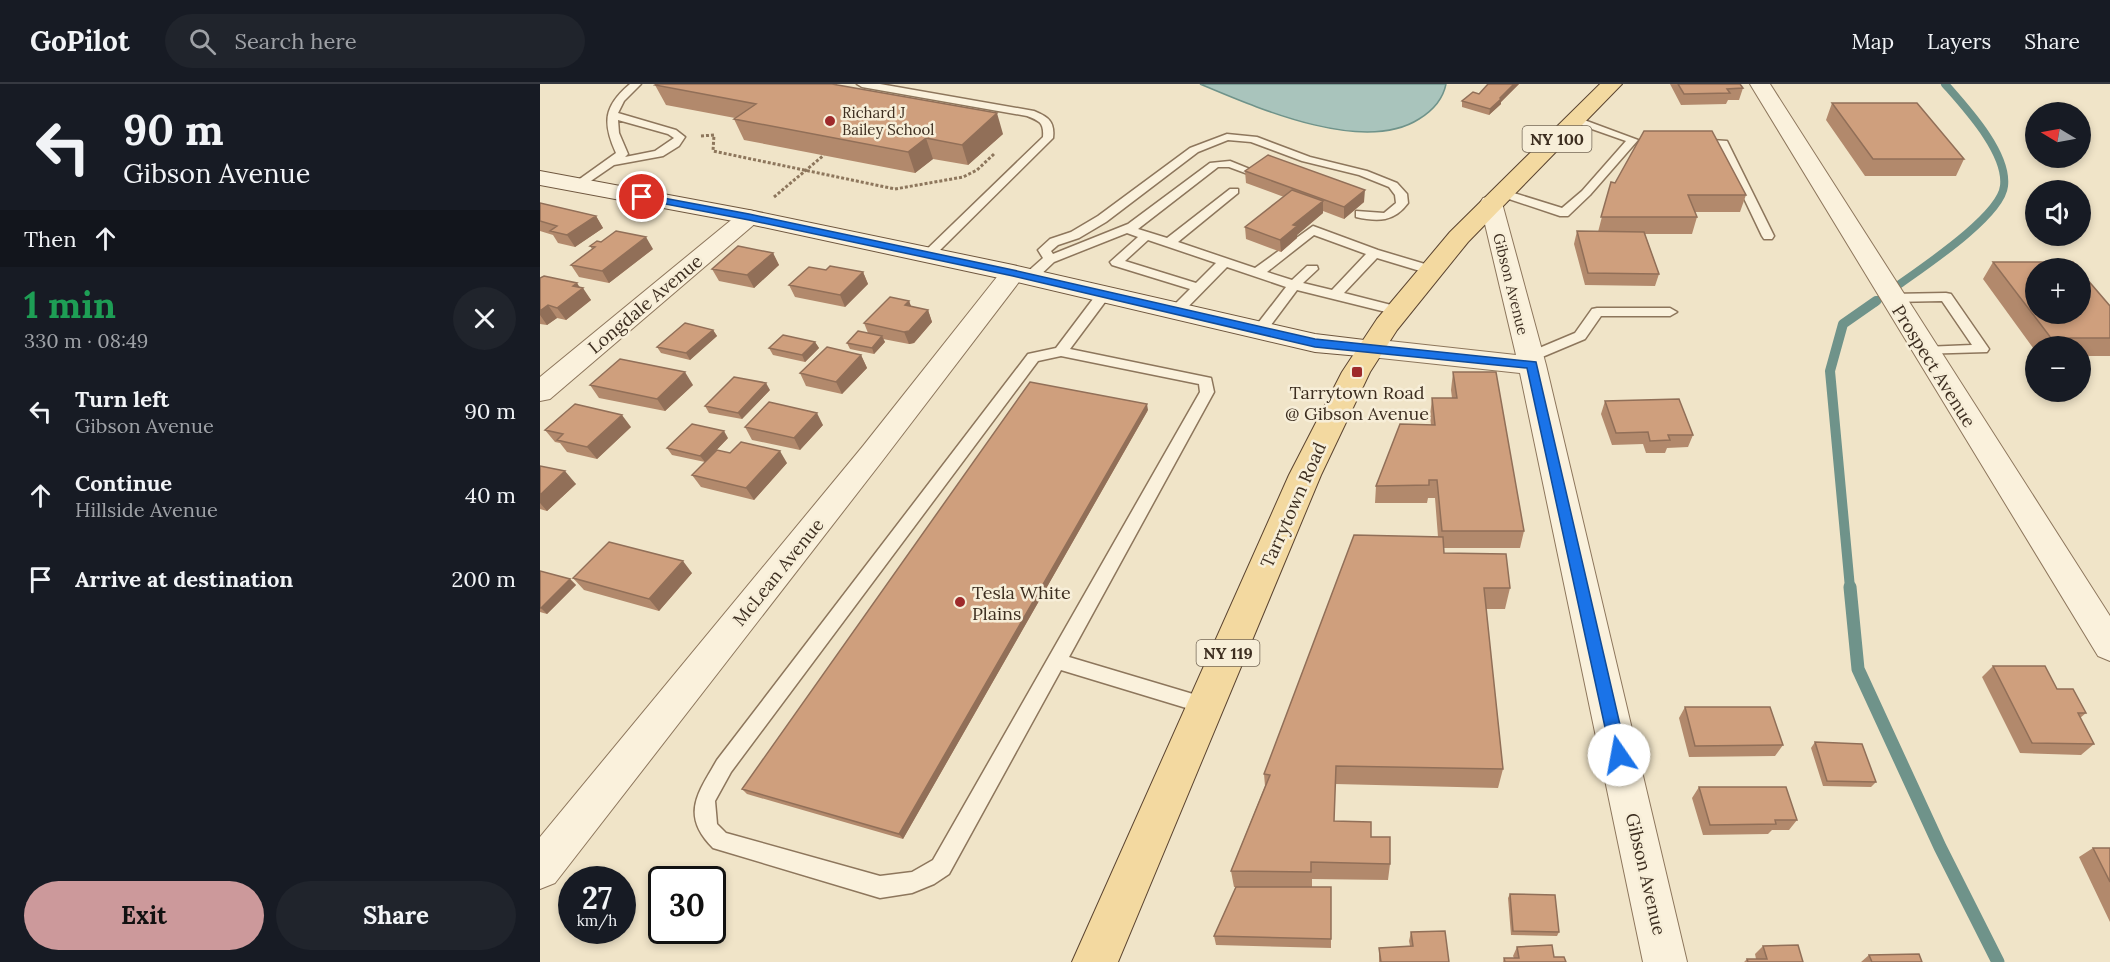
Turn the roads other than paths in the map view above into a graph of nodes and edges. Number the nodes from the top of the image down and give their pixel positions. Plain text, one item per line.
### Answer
1 (636, 84) edge
2 (862, 84) edge
3 (1760, 84) edge
4 (1608, 85) edge
5 (612, 115) junction
6 (1576, 120) junction
7 (1678, 141) edge
8 (611, 162) junction
9 (1256, 174) edge
10 (1200, 175) junction
11 (540, 178) edge
12 (578, 185) junction
13 (1234, 190) dead end
14 (1496, 198) junction
15 (1360, 214) edge
16 (749, 217) junction
17 (1130, 228) junction
18 (1147, 235) junction
19 (1768, 236) dead end
20 (1169, 243) junction
21 (1374, 253) junction
22 (928, 255) junction
23 (1050, 259) junction
24 (1225, 261) junction
25 (1312, 269) dead end
26 (1430, 270) junction
27 (1258, 272) junction
28 (1021, 275) junction
29 (1294, 285) junction
30 (1199, 288) junction
31 (1104, 294) junction
32 (1335, 295) junction
33 (1891, 298) junction
34 (1176, 311) junction
35 (1398, 311) junction
36 (1670, 312) dead end
37 (1260, 330) junction
38 (1371, 348) junction
39 (1924, 351) junction
40 (1061, 352) junction
41 (1531, 361) junction
42 (540, 392) edge
43 (2110, 646) edge
44 (1057, 661) junction
45 (1206, 706) junction
46 (540, 869) edge
47 (1095, 962) edge
48 (1665, 962) edge

1 - 5 lane
2 - 22 lane
3 - 33 street, Prospect Avenue
4 - 6 main road, Tarrytown Road / NY 100
5 - 8 lane
5 - 8 lane
6 - 14 main road, Tarrytown Road / NY 100
6 - 14 lane
7 - 19 lane
8 - 12 lane
9 - 10 lane
10 - 17 lane
10 - 17 lane
11 - 12 main road
12 - 16 main road
13 - 20 lane
14 - 26 main road, Tarrytown Road / NY 100
14 - 41 street, Gibson Avenue
15 - 23 lane
16 - 22 main road
16 - 42 street, Longdale Avenue
17 - 18 lane
17 - 23 lane
18 - 20 lane
18 - 30 lane
20 - 24 lane
21 - 26 lane
21 - 27 lane
21 - 32 lane
22 - 28 main road
23 - 28 lane
24 - 27 lane
24 - 30 lane
25 - 29 lane
26 - 35 main road, Tarrytown Road / NY 100
27 - 29 lane
28 - 31 main road
28 - 46 street, McLean Avenue
29 - 32 lane
29 - 37 lane
30 - 34 lane
31 - 34 main road
31 - 40 lane
32 - 35 lane
33 - 39 street, Prospect Avenue
33 - 39 lane
34 - 37 main road
35 - 38 main road, Tarrytown Road / NY 100
36 - 41 lane
37 - 38 main road
38 - 41 street, Gibson Avenue
38 - 45 main road, Tarrytown Road / NY 119
39 - 43 street, Prospect Avenue
40 - 44 lane
40 - 44 lane
41 - 48 street, Gibson Avenue
44 - 45 lane
45 - 47 main road, Tarrytown Road / NY 119

